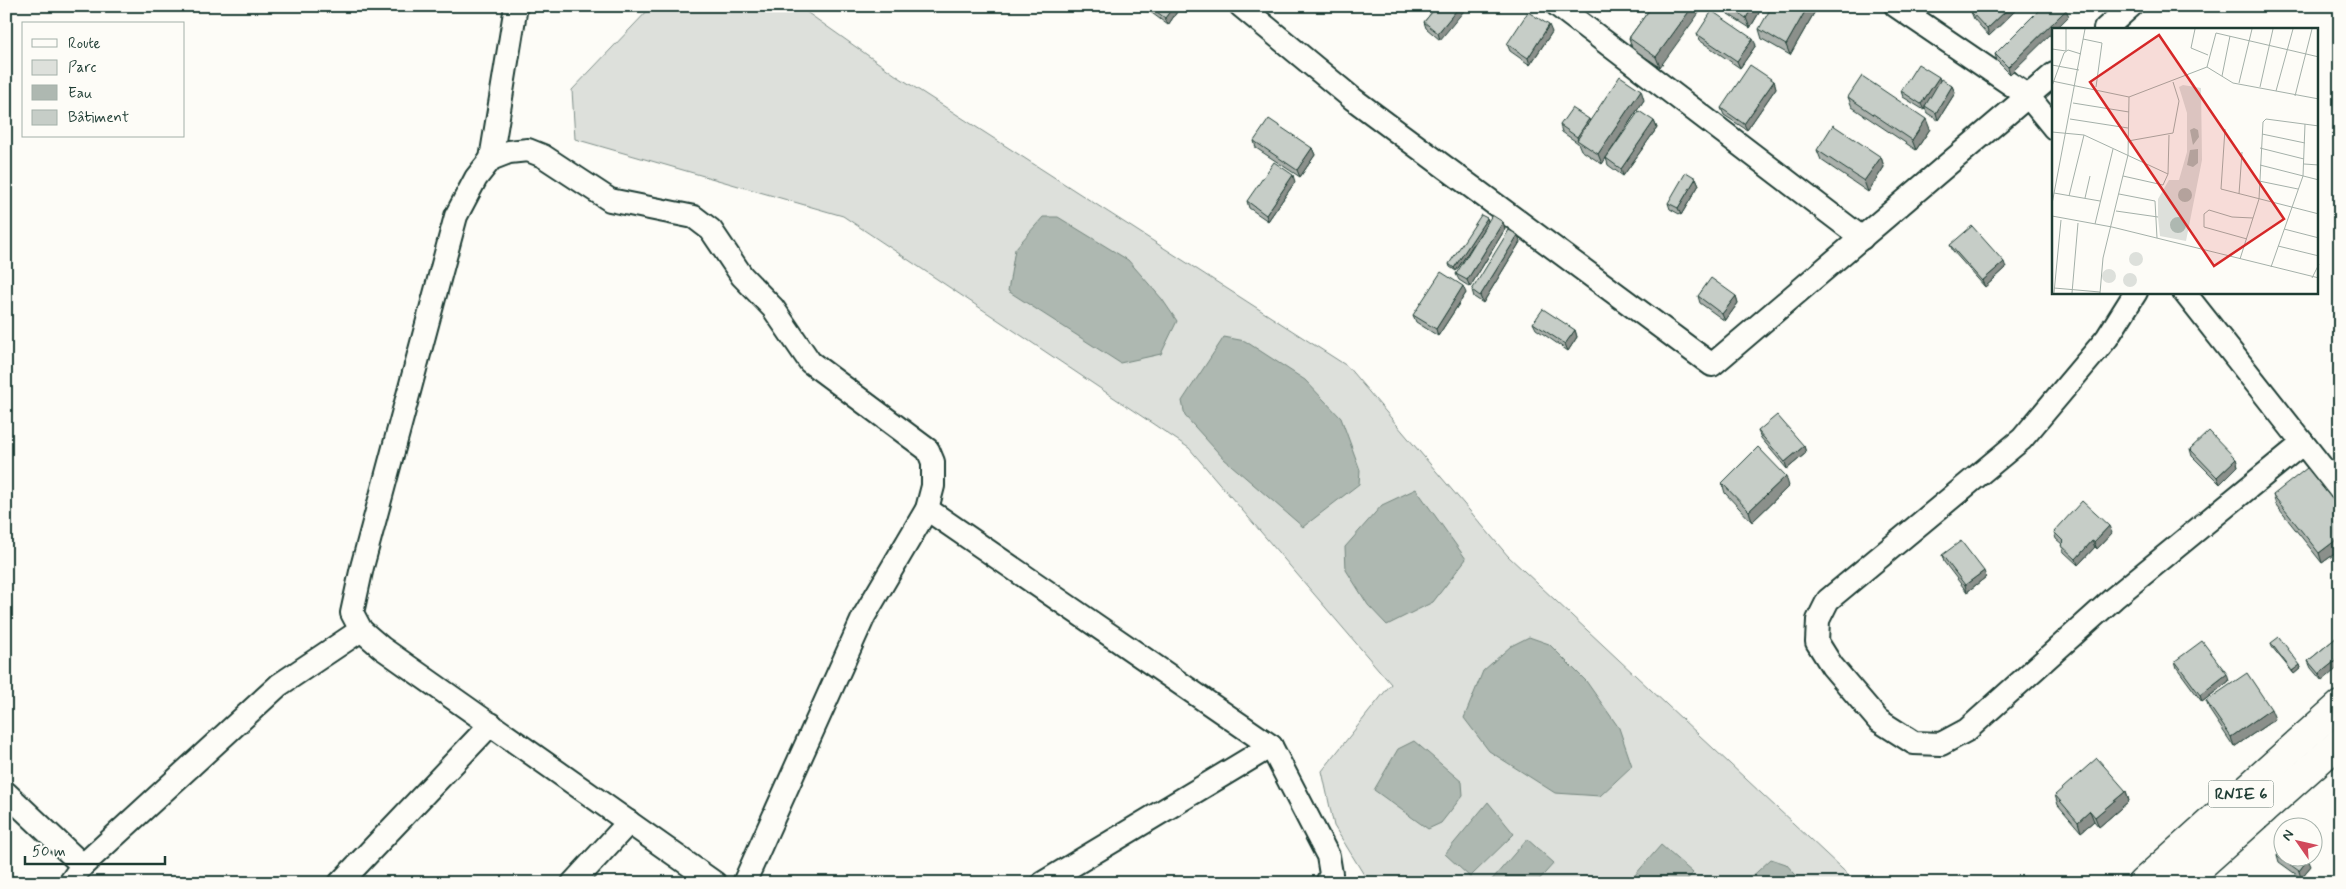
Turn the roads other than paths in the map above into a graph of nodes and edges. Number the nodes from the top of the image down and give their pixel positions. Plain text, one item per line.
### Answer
1 (516, 6) edge
2 (1241, 6) edge
3 (1558, 6) edge
4 (1896, 6) edge
5 (2131, 6) edge
6 (2106, 28) edge
7 (2052, 76) edge
8 (2028, 96) junction
9 (2052, 126) edge
10 (491, 159) junction
11 (1862, 238) junction
12 (2135, 294) edge
13 (2186, 294) edge
14 (2303, 443) junction
15 (2340, 490) edge
16 (927, 509) junction
17 (361, 630) junction
18 (2340, 705) edge
19 (491, 724) junction
20 (2340, 742) edge
21 (1271, 746) junction
22 (6, 793) edge
23 (629, 822) junction
24 (76, 875) edge
25 (340, 883) edge
26 (573, 883) edge
27 (715, 883) edge
28 (744, 883) edge
29 (1043, 883) edge
30 (1327, 883) edge
31 (2142, 883) edge
32 (2182, 883) edge

1 - 10 street
2 - 11 street
3 - 11 street
4 - 8 street
5 - 6 street
7 - 8 street
8 - 9 street
8 - 11 street
10 - 16 street
10 - 17 street
12 - 14 street
13 - 14 street
14 - 15 street
16 - 21 street
16 - 28 street
17 - 19 street
17 - 24 street
18 - 31 main road, RNIE 6
19 - 23 street
19 - 25 street
20 - 32 main road, RNIE 6
21 - 29 street
21 - 30 street
22 - 24 street
23 - 26 street
23 - 27 street

